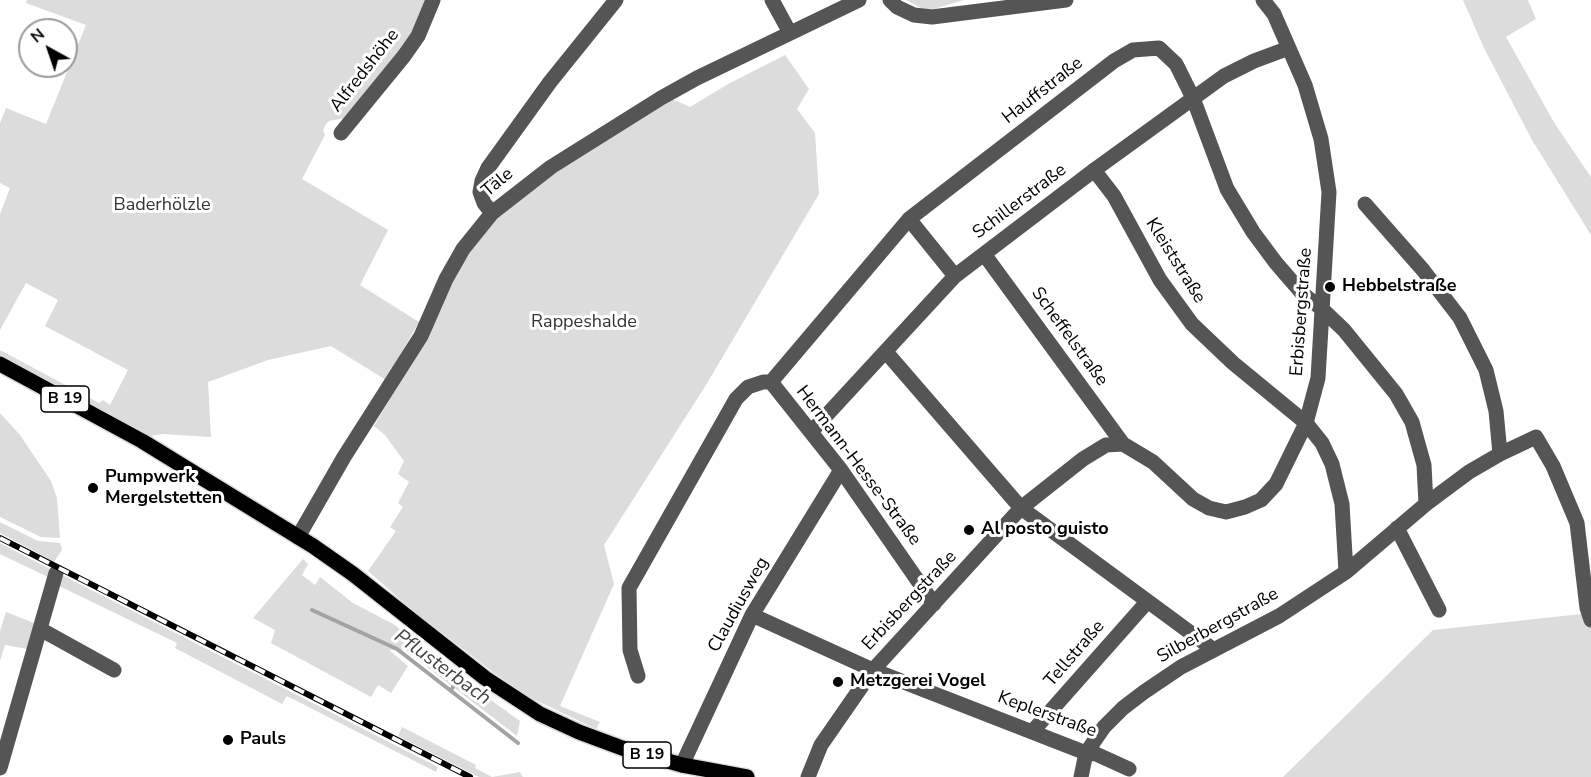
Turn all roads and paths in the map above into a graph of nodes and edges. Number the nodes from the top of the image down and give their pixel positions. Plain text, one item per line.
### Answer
1 (433, 0) edge
2 (616, 0) edge
3 (772, 0) edge
4 (859, 0) edge
5 (890, 0) edge
6 (1066, 0) edge
7 (1263, 0) edge
8 (790, 33) junction
9 (1289, 48) junction
10 (1193, 98) junction
11 (341, 133) dead end
12 (1094, 170) junction
13 (1365, 204) dead end
14 (492, 213) junction
15 (909, 219) junction
16 (984, 254) junction
17 (955, 276) junction
18 (1323, 309) junction
19 (886, 352) junction
20 (0, 364) edge
21 (771, 382) junction
22 (1306, 423) junction
23 (811, 432) junction
24 (1123, 444) junction
25 (1500, 454) junction
26 (841, 471) junction
27 (1426, 504) junction
28 (1021, 508) junction
29 (1397, 528) junction
30 (298, 537) junction
31 (1346, 572) junction
32 (56, 573) dead end
33 (1147, 602) junction
34 (934, 604) junction
35 (1439, 610) dead end
36 (752, 615) junction
37 (1591, 620) edge
38 (40, 629) junction
39 (1214, 650) junction
40 (114, 670) dead end
41 (873, 670) junction
42 (638, 676) dead end
43 (1032, 732) junction
44 (1086, 753) junction
45 (682, 765) junction
46 (0, 768) edge
47 (1130, 769) dead end
48 (747, 777) edge
49 (808, 777) edge
50 (1081, 777) edge

1 - 11 street, Alfredshöhe
2 - 14 street
3 - 8 street
4 - 8 street, Täle
5 - 6 street
7 - 9 street, Erbisbergstraße
8 - 14 street, Täle
9 - 10 street, Schillerstraße
9 - 18 street, Erbisbergstraße
10 - 12 street, Schillerstraße
10 - 15 street, Hauffstraße
10 - 18 street
12 - 16 street, Schillerstraße
12 - 22 street, Kleiststraße
13 - 25 street
14 - 30 street, Täle
15 - 17 street
15 - 21 street, Hauffstraße
16 - 17 street, Schillerstraße
16 - 24 street, Scheffelstraße
17 - 19 street, Schillerstraße
18 - 22 street, Erbisbergstraße
18 - 27 street
19 - 23 street, Schillerstraße
19 - 28 street
20 - 30 main road, B 19
21 - 23 street, Hermann-Hesse-Straße
21 - 42 street
22 - 24 street, Erbisbergstraße
22 - 31 street, Kleiststraße
23 - 26 street, Hermann-Hesse-Straße
24 - 28 street, Erbisbergstraße
25 - 27 street, Silberbergstraße
25 - 37 street, Silberbergstraße
26 - 34 street, Hermann-Hesse-Straße
26 - 36 street, Claudiusweg
27 - 29 street, Silberbergstraße
28 - 33 street
28 - 34 street, Erbisbergstraße
29 - 31 street, Silberbergstraße
29 - 35 street
30 - 45 main road, B 19
31 - 39 street, Silberbergstraße
32 - 38 street
33 - 39 street
33 - 43 street, Tellstraße
34 - 41 street, Erbisbergstraße
36 - 41 street, Keplerstraße
36 - 45 street, Claudiusweg
38 - 40 street
38 - 46 street
39 - 44 street, Silberbergstraße
41 - 43 street, Keplerstraße
41 - 49 street, Erbisbergstraße
43 - 44 street, Keplerstraße
44 - 47 street, Keplerstraße
44 - 50 street, Silberbergstraße
45 - 48 main road, B 19

